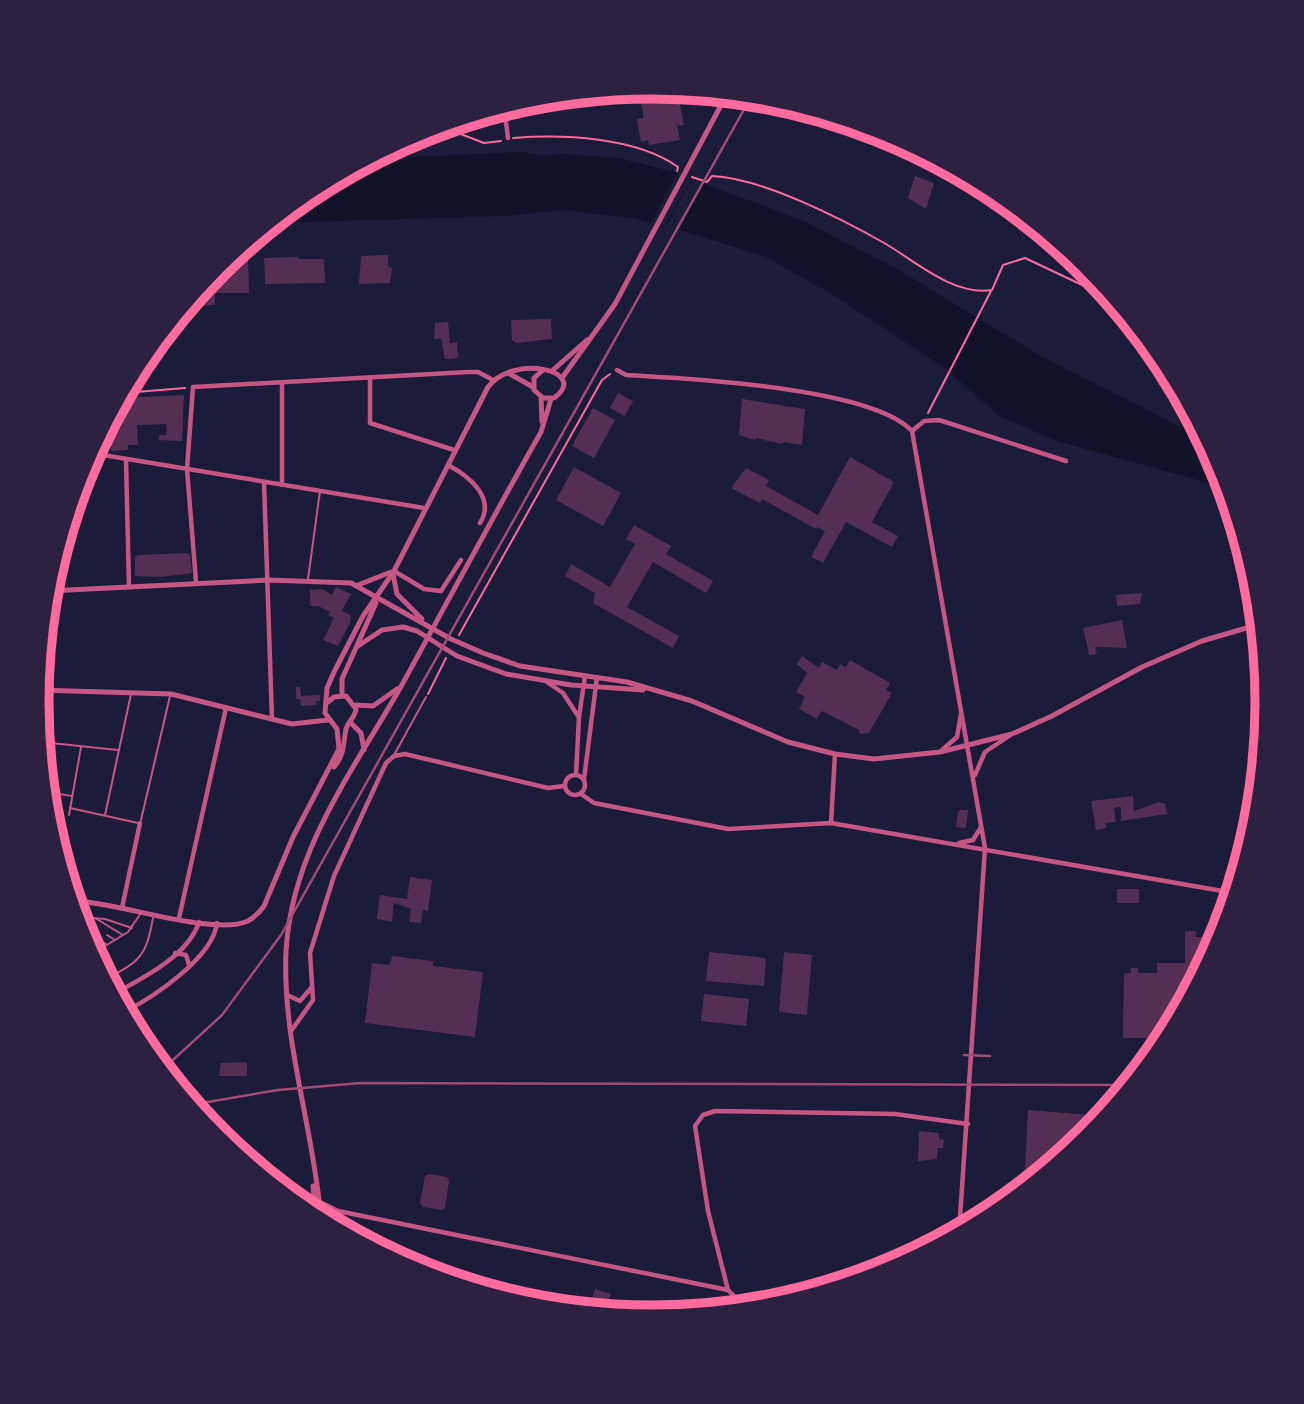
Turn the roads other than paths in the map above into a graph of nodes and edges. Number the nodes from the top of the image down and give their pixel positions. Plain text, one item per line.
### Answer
1 (722, 103) edge
2 (505, 118) edge
3 (508, 138) road end
4 (597, 330) junction
5 (543, 370) junction
6 (553, 370) junction
7 (617, 370) road end
8 (505, 372) junction
9 (562, 378) junction
10 (370, 379) junction
11 (494, 380) junction
12 (282, 383) junction
13 (533, 387) junction
14 (541, 397) junction
15 (551, 399) junction
16 (912, 431) junction
17 (541, 432) junction
18 (454, 450) junction
19 (102, 455) edge
20 (126, 460) junction
21 (1066, 461) dead end
22 (447, 464) junction
23 (187, 469) junction
24 (264, 482) junction
25 (282, 485) junction
26 (320, 491) junction
27 (424, 509) junction
28 (480, 523) dead end
29 (461, 560) dead end
30 (394, 571) junction
31 (269, 580) junction
32 (307, 580) junction
33 (196, 582) junction
34 (358, 585) junction
35 (129, 587) junction
36 (60, 591) edge
37 (379, 596) junction
38 (1250, 626) edge
39 (435, 629) junction
40 (358, 646) junction
41 (585, 676) junction
42 (597, 677) junction
43 (545, 682) junction
44 (402, 684) junction
45 (583, 686) junction
46 (596, 687) junction
47 (49, 690) edge
48 (649, 690) junction
49 (132, 691) junction
50 (171, 694) junction
51 (342, 695) junction
52 (426, 697) road end
53 (328, 702) junction
54 (355, 705) junction
55 (226, 708) junction
56 (962, 710) junction
57 (579, 717) junction
58 (272, 720) junction
59 (328, 720) junction
60 (349, 724) junction
61 (334, 725) junction
62 (1013, 734) junction
63 (50, 743) edge
64 (81, 746) junction
65 (968, 746) junction
66 (364, 750) junction
67 (119, 751) junction
68 (940, 752) junction
69 (835, 754) junction
70 (394, 755) junction
71 (576, 775) junction
72 (325, 778) junction
73 (584, 779) junction
74 (974, 779) junction
75 (564, 786) junction
76 (56, 794) edge
77 (580, 794) junction
78 (73, 796) junction
79 (70, 808) junction
80 (69, 814) dead end
81 (105, 816) junction
82 (140, 823) junction
83 (831, 823) junction
84 (982, 826) junction
85 (950, 844) junction
86 (985, 848) junction
87 (1224, 891) edge
88 (84, 903) edge
89 (122, 908) junction
90 (141, 912) junction
91 (154, 914) junction
92 (89, 917) edge
93 (94, 917) junction
94 (179, 918) junction
95 (199, 921) junction
96 (217, 923) junction
97 (132, 928) junction
98 (107, 935) dead end
99 (124, 935) junction
100 (98, 939) dead end
101 (116, 941) junction
102 (108, 945) junction
103 (102, 948) edge
104 (175, 953) junction
105 (189, 966) junction
106 (114, 974) edge
107 (312, 987) junction
108 (122, 989) edge
109 (287, 995) junction
110 (132, 1007) edge
111 (291, 1031) junction
112 (968, 1124) junction
113 (312, 1162) junction
114 (319, 1201) junction
115 (315, 1202) edge
116 (319, 1205) edge
117 (338, 1211) junction
118 (333, 1213) edge
119 (960, 1220) edge
120 (728, 1290) junction
121 (737, 1299) edge

1 - 4 street
2 - 3 street
4 - 6 street
4 - 9 street
5 - 6 street
5 - 8 street
5 - 13 street
6 - 9 street
7 - 16 street
8 - 11 street
8 - 13 street
9 - 15 street
10 - 11 street
10 - 12 street
10 - 18 street
11 - 18 street
12 - 23 street
12 - 25 street
13 - 14 street
14 - 15 street
14 - 17 street
15 - 17 street
16 - 21 street
16 - 56 street
17 - 44 street
18 - 22 street
19 - 20 street
20 - 23 street
20 - 35 street
22 - 27 street
22 - 28 street
23 - 24 street
23 - 33 street
24 - 25 street
24 - 31 street
25 - 26 street
26 - 27 street
26 - 32 lane
27 - 30 street
29 - 30 street
30 - 34 street
30 - 37 street
30 - 39 street
31 - 32 street
31 - 33 street
31 - 58 street
32 - 34 street
33 - 35 street
34 - 37 street
35 - 36 street
37 - 39 street
37 - 40 street
37 - 53 street
38 - 62 street
39 - 41 street
40 - 43 street
40 - 51 street
41 - 42 street
41 - 45 street
42 - 46 street
42 - 48 street
43 - 45 street
43 - 57 street
44 - 54 street
44 - 66 street
45 - 46 street
45 - 57 street
46 - 48 street
46 - 73 street
47 - 49 street
48 - 69 street
49 - 50 street
49 - 67 lane
50 - 55 street
50 - 82 lane
51 - 53 street
51 - 54 street
52 - 70 lane
53 - 59 street
54 - 60 street
55 - 58 street
55 - 94 street
56 - 65 street
56 - 68 street
57 - 71 street
58 - 59 street
59 - 61 street
60 - 61 street
60 - 66 street
60 - 72 street
61 - 72 street
62 - 65 street
62 - 74 street
63 - 64 lane
64 - 67 lane
64 - 78 lane
65 - 68 street
65 - 74 street
66 - 109 street
67 - 81 lane
68 - 69 street
69 - 83 street
70 - 75 street
70 - 107 street
71 - 73 street
71 - 75 street
72 - 96 street
73 - 77 street
74 - 84 street
75 - 77 street
76 - 78 lane
77 - 83 street
78 - 79 lane
79 - 80 lane
79 - 81 lane
81 - 82 lane
82 - 89 street
83 - 85 street
84 - 85 street
84 - 86 street
85 - 86 street
86 - 87 street
86 - 112 street
88 - 89 street
89 - 90 street
90 - 91 street
90 - 97 lane
91 - 94 street
91 - 106 lane
92 - 93 lane
93 - 97 lane
93 - 99 lane
94 - 95 street
95 - 96 street
95 - 104 street
96 - 105 street
97 - 99 lane
98 - 101 lane
99 - 101 lane
100 - 102 lane
101 - 102 lane
102 - 103 lane
104 - 105 street
104 - 108 street
105 - 110 street
107 - 109 street
107 - 111 street
109 - 111 street
111 - 113 street
112 - 119 street
112 - 120 street
113 - 114 street
113 - 115 street
114 - 116 street
114 - 117 street
117 - 118 street
117 - 120 street
120 - 121 street

